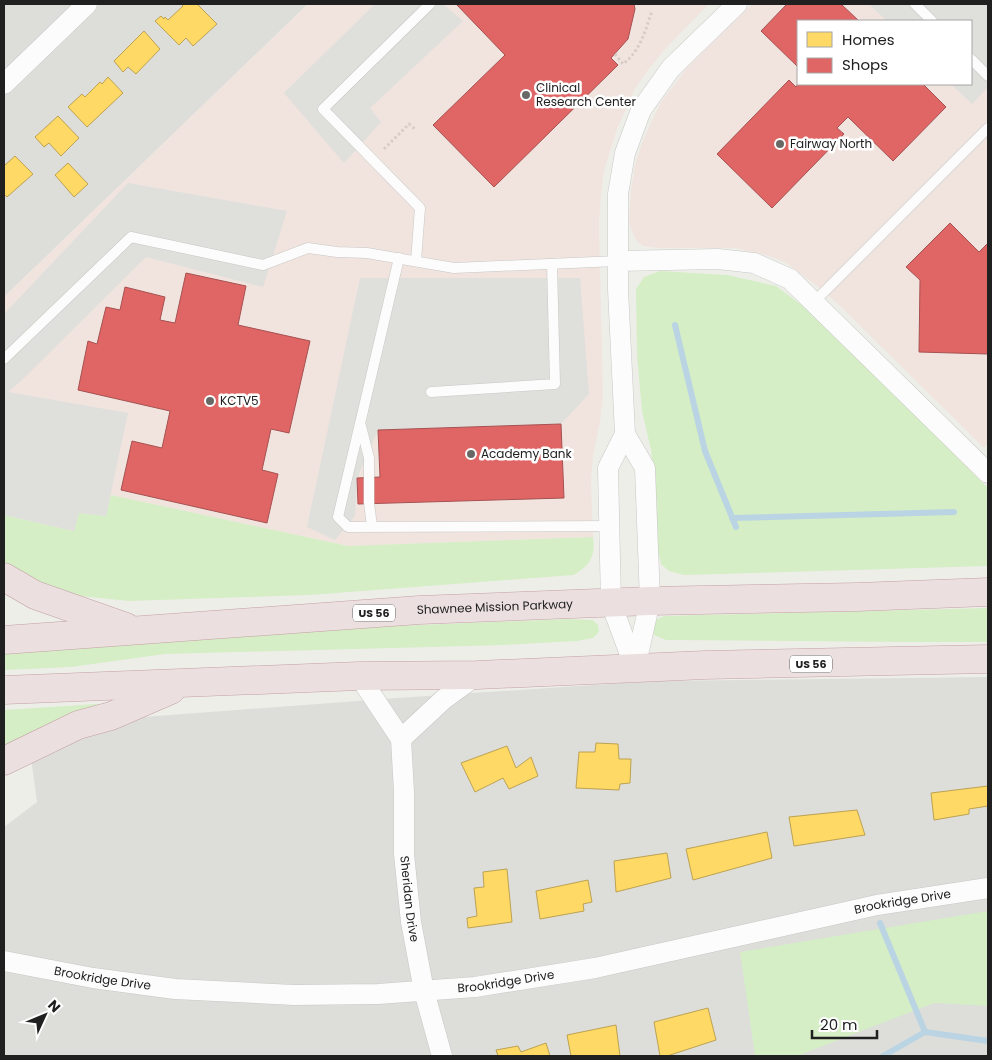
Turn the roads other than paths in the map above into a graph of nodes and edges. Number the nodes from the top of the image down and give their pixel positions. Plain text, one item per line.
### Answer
1 (87, 4) edge
2 (430, 4) edge
3 (737, 4) edge
4 (915, 4) edge
5 (931, 20) edge
6 (972, 60) edge
7 (988, 76) edge
8 (4, 84) edge
9 (988, 128) edge
10 (399, 258) junction
11 (618, 261) junction
12 (416, 262) junction
13 (552, 264) junction
14 (814, 302) junction
15 (4, 359) edge
16 (431, 392) dead end
17 (360, 423) junction
18 (625, 434) junction
19 (988, 473) edge
20 (372, 526) junction
21 (609, 526) junction
22 (4, 577) edge
23 (988, 592) edge
24 (650, 602) junction
25 (611, 603) junction
26 (136, 631) junction
27 (4, 640) edge
28 (988, 659) edge
29 (635, 668) junction
30 (477, 675) junction
31 (359, 676) junction
32 (186, 683) junction
33 (4, 690) edge
34 (401, 739) junction
35 (4, 761) edge
36 (988, 888) edge
37 (11, 963) edge
38 (424, 991) junction
39 (442, 1056) edge

1 - 8 street
2 - 12 lane
3 - 11 street
4 - 5 lane
6 - 7 lane
9 - 14 lane
10 - 12 lane
10 - 15 lane
10 - 17 lane
11 - 13 lane
11 - 14 street
11 - 18 street
12 - 13 lane
13 - 16 lane
14 - 19 street
17 - 20 lane
17 - 20 lane
18 - 21 street
18 - 24 street
20 - 21 lane
21 - 25 street
22 - 26 highway
23 - 24 highway, Shawnee Mission Parkway / US 56
24 - 25 highway, Shawnee Mission Parkway / US 56
24 - 29 street
25 - 26 highway, Shawnee Mission Parkway / US 56
25 - 29 street
26 - 27 highway, Shawnee Mission Parkway / US 56
28 - 29 highway, US 56
29 - 30 highway, US 56
30 - 31 highway, US 56
30 - 34 street
31 - 32 highway, US 56
31 - 34 street
32 - 33 highway, US 56
32 - 35 highway
34 - 38 street, Sheridan Drive
36 - 38 street, Brookridge Drive
37 - 38 street, Brookridge Drive
38 - 39 street, Sheridan Drive

